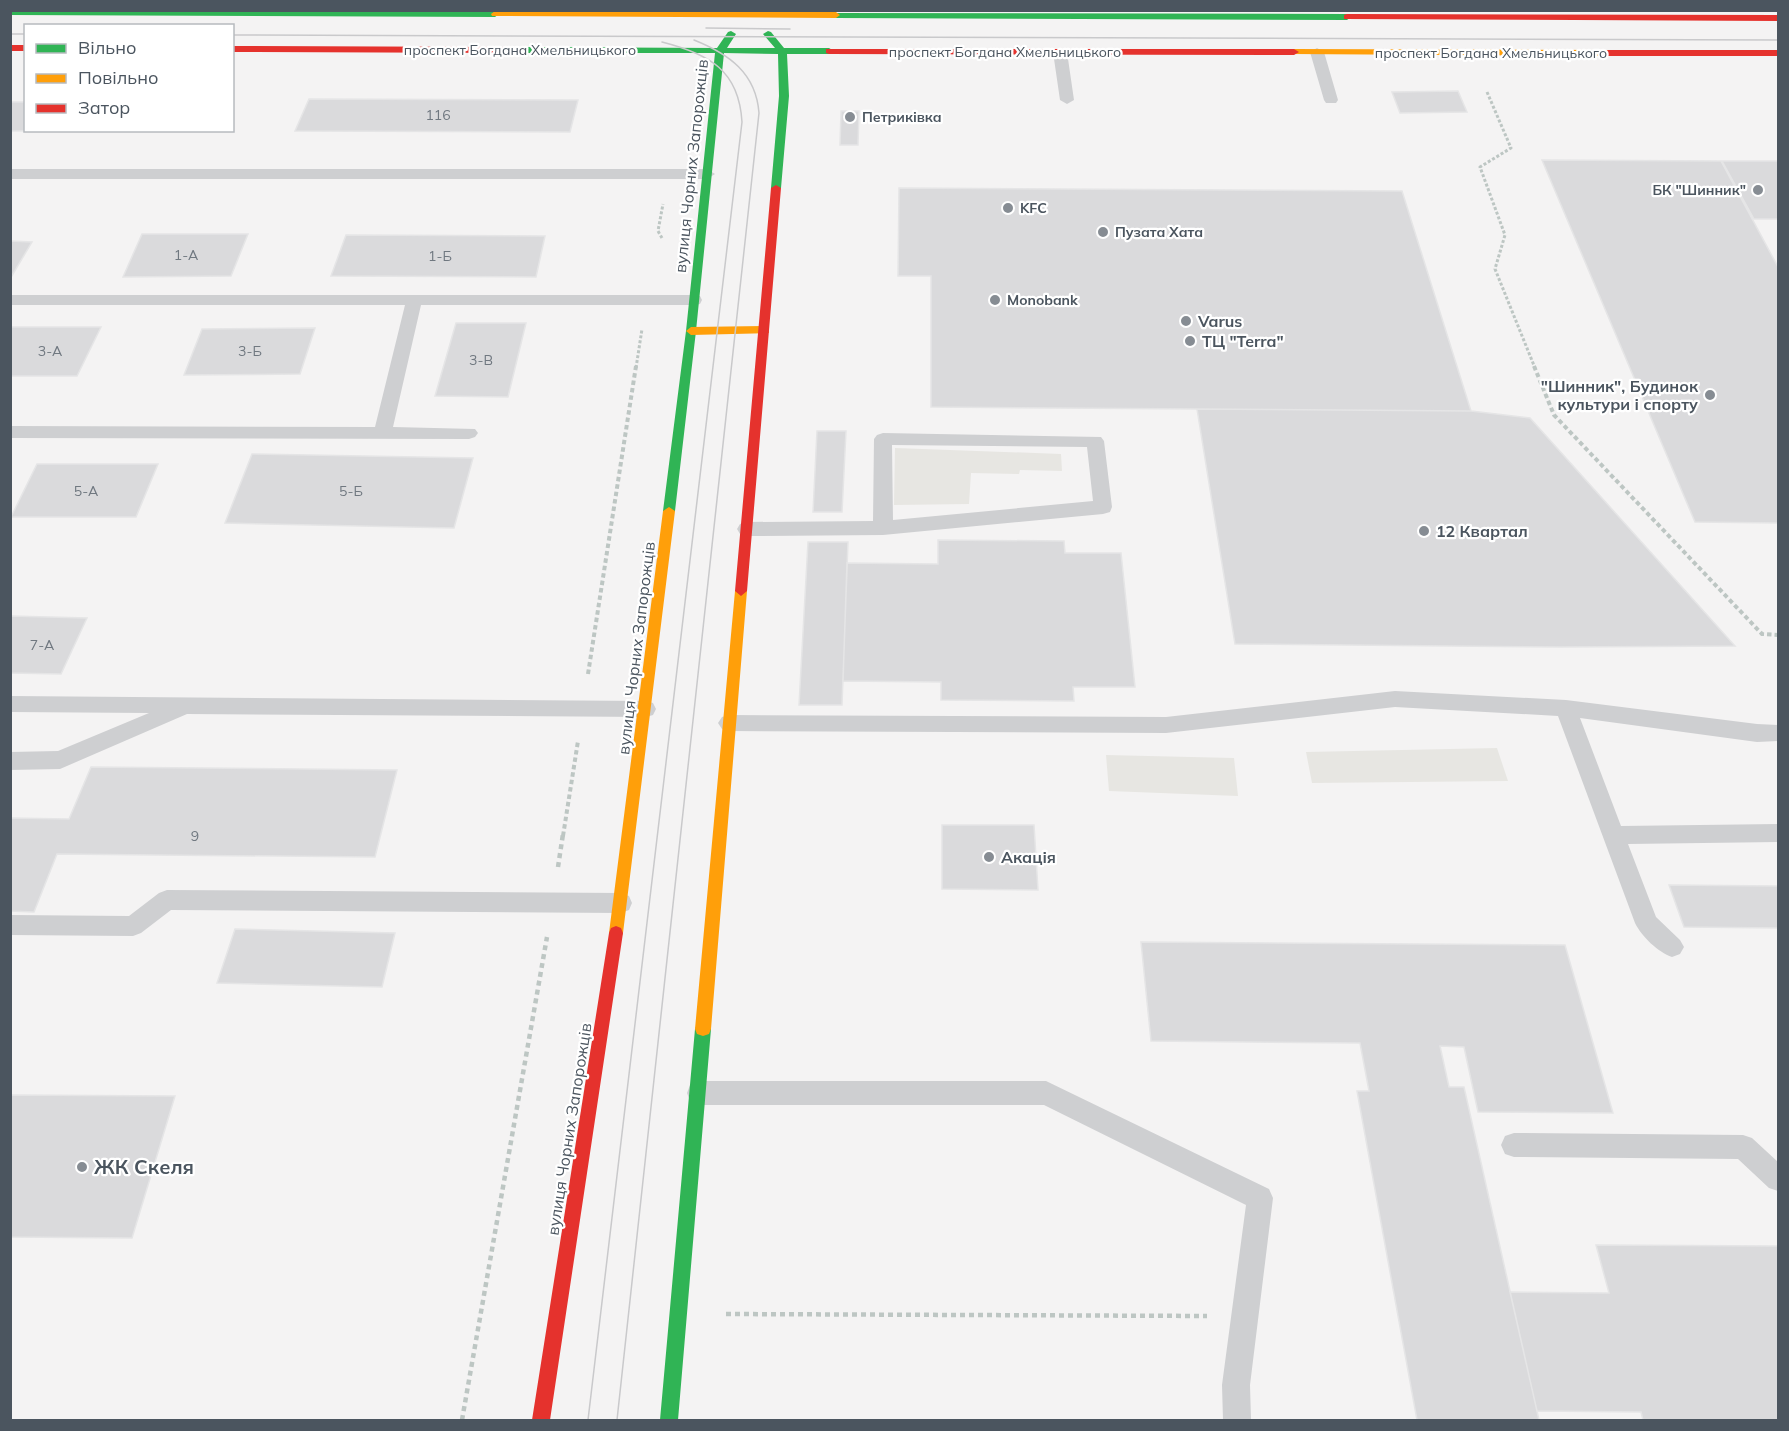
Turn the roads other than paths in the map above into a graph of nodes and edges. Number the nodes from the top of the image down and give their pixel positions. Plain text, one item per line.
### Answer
1 (10, 12) edge
2 (329, 12) edge
3 (747, 14) junction
4 (1609, 14) edge
5 (1304, 16) junction
6 (1779, 18) edge
7 (1313, 40) junction
8 (234, 49) edge
9 (720, 51) junction
10 (782, 51) junction
11 (1060, 52) junction
12 (1779, 53) edge
13 (1067, 100) dead end
14 (1331, 100) dead end
15 (10, 174) edge
16 (707, 174) junction
17 (10, 300) edge
18 (694, 300) junction
19 (414, 301) junction
20 (765, 330) junction
21 (691, 331) junction
22 (10, 432) edge
23 (382, 433) junction
24 (469, 433) dead end
25 (883, 528) junction
26 (747, 529) junction
27 (10, 704) edge
28 (186, 706) junction
29 (1566, 708) junction
30 (646, 709) junction
31 (729, 723) junction
32 (1779, 733) edge
33 (10, 761) edge
34 (1779, 833) edge
35 (1614, 835) junction
36 (621, 903) junction
37 (10, 925) edge
38 (1672, 947) dead end
39 (699, 1094) junction
40 (1514, 1145) dead end
41 (1779, 1179) edge
42 (541, 1420) edge
43 (669, 1420) edge
44 (1237, 1420) edge

1 - 2 main road
2 - 3 main road
3 - 5 main road
3 - 9 main road, вулиця Чорних Запорожців
3 - 10 main road
4 - 5 main road
4 - 6 main road
5 - 7 main road
7 - 11 main road, проспект Богдана Хмельницького
7 - 12 main road, проспект Богдана Хмельницького
7 - 14 lane
8 - 9 main road, проспект Богдана Хмельницького
9 - 10 main road, проспект Богдана Хмельницького
9 - 16 main road, вулиця Чорних Запорожців
10 - 11 main road, проспект Богдана Хмельницького
10 - 20 main road
11 - 13 lane
15 - 16 lane
16 - 18 main road, вулиця Чорних Запорожців
17 - 19 lane
18 - 19 lane
18 - 21 main road, вулиця Чорних Запорожців
19 - 23 lane
20 - 21 main road
20 - 26 main road
21 - 30 main road, вулиця Чорних Запорожців
22 - 23 lane
23 - 24 lane
25 - 25 lane
25 - 26 lane
26 - 31 main road
27 - 28 lane
28 - 30 lane
28 - 33 lane
29 - 31 lane
29 - 32 lane
29 - 35 lane
30 - 36 main road, вулиця Чорних Запорожців
31 - 39 main road
34 - 35 lane
35 - 38 lane
36 - 37 lane
36 - 42 main road, вулиця Чорних Запорожців
39 - 43 main road
39 - 44 lane
40 - 41 lane

